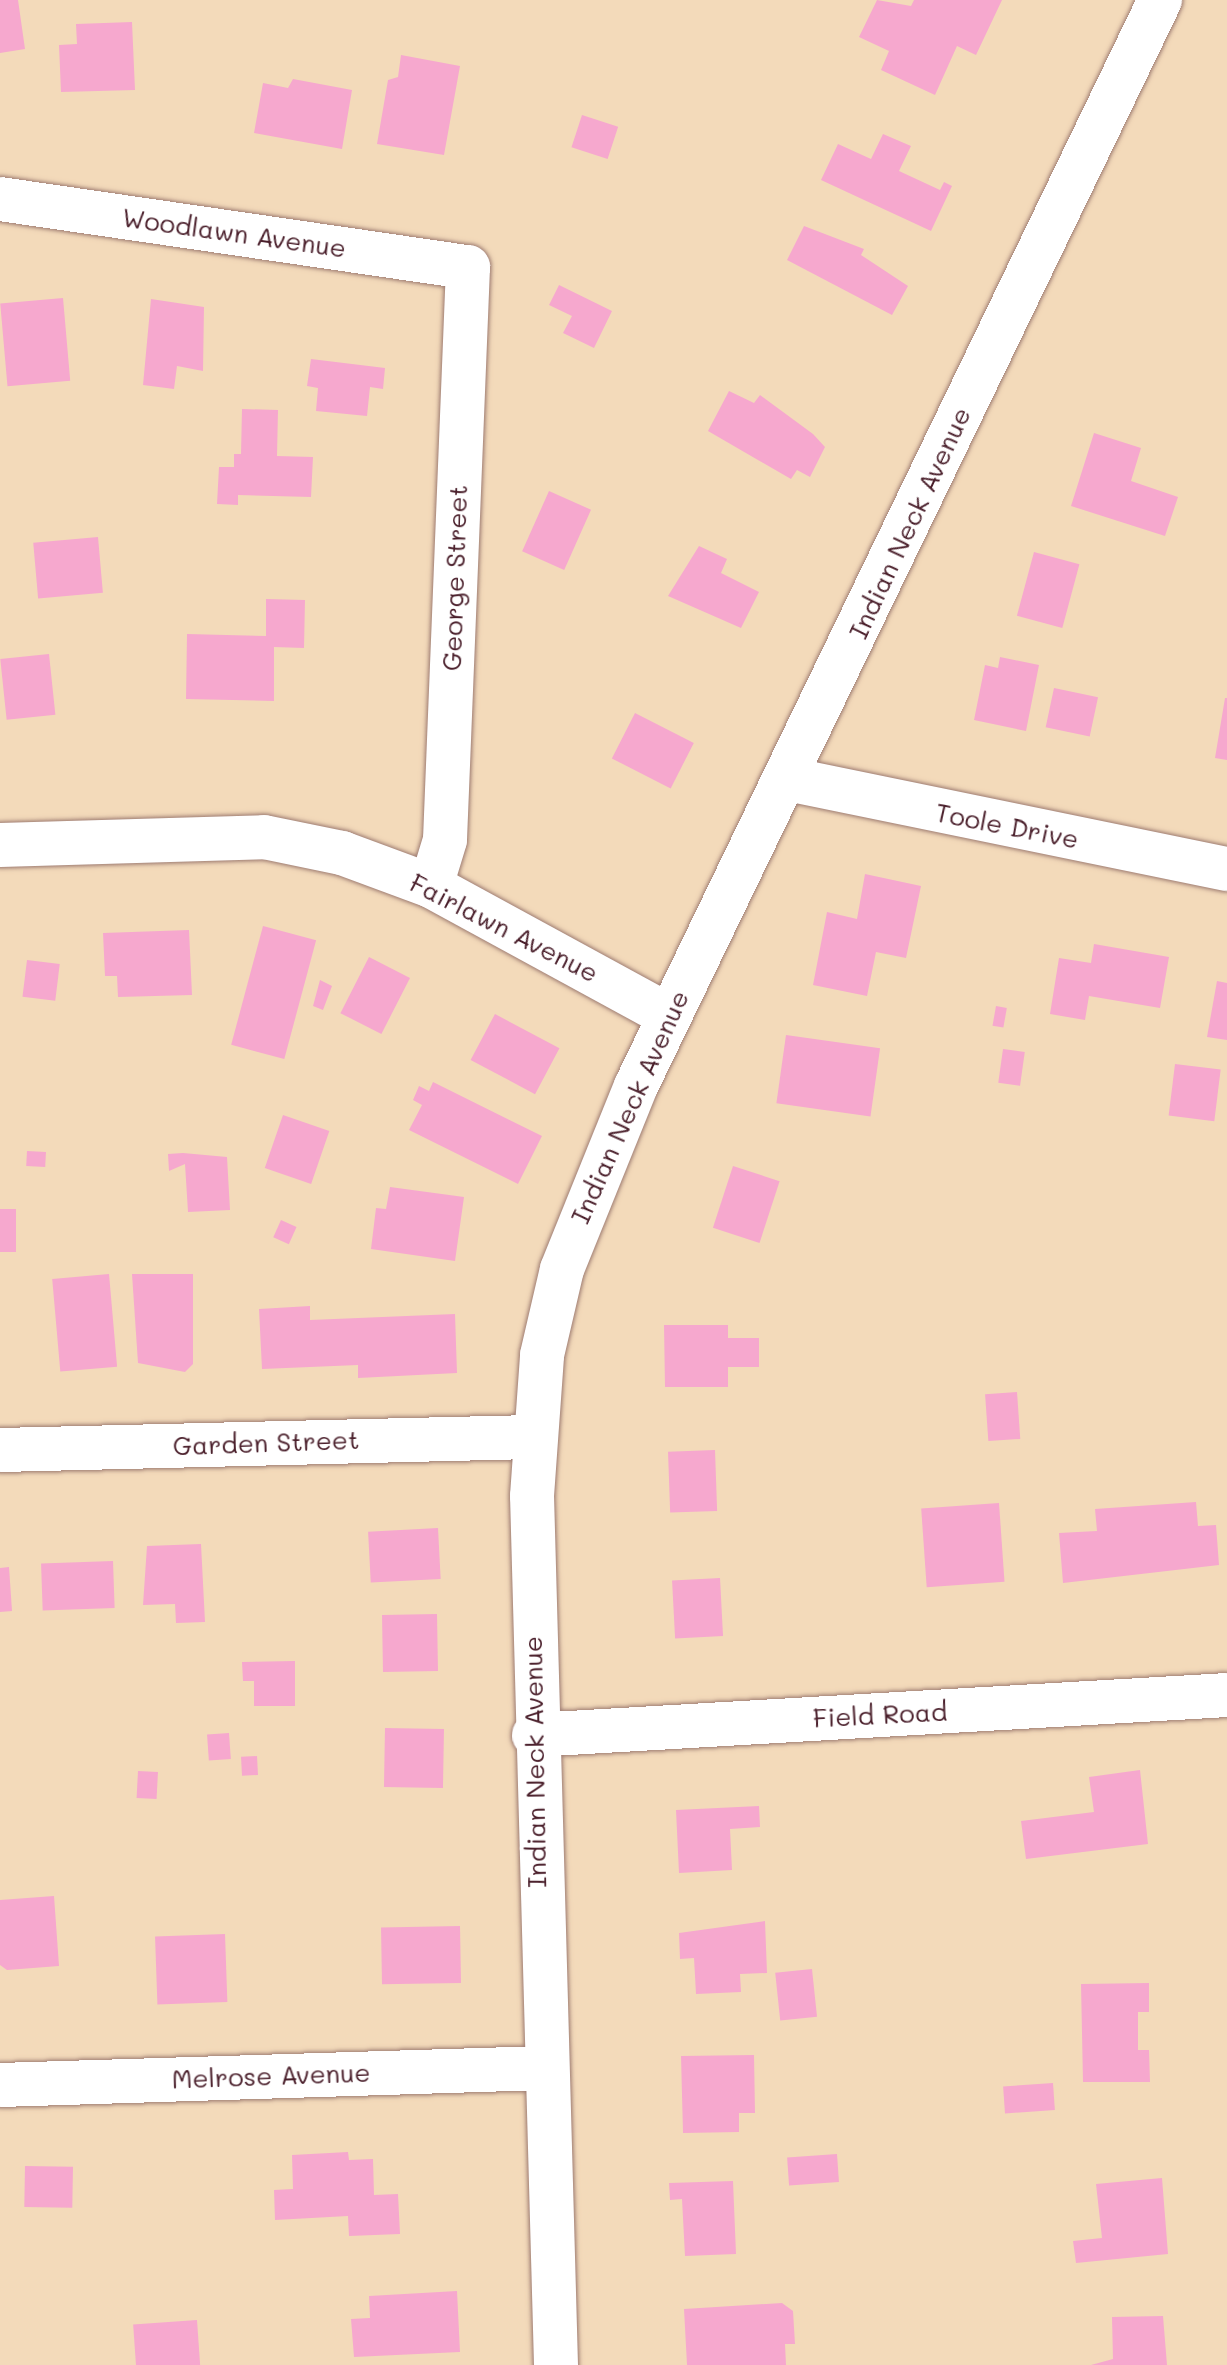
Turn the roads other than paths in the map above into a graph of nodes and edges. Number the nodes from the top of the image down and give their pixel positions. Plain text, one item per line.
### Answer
1 (1160, 0) edge
2 (0, 199) edge
3 (468, 267) joint
4 (788, 779) junction
5 (0, 845) edge
6 (1227, 869) edge
7 (431, 886) junction
8 (669, 1016) junction
9 (533, 1437) junction
10 (0, 1450) edge
11 (1227, 1695) edge
12 (534, 1735) junction
13 (543, 2068) junction
14 (0, 2085) edge
15 (556, 2365) edge

1 - 4 street, Indian Neck Avenue
2 - 3 street, Woodlawn Avenue
3 - 7 street, George Street
4 - 6 street, Toole Drive
4 - 8 street, Indian Neck Avenue
5 - 7 street, Fairlawn Avenue
7 - 8 street, Fairlawn Avenue
8 - 9 street, Indian Neck Avenue
9 - 10 street, Garden Street
9 - 12 street, Indian Neck Avenue
11 - 12 street, Field Road
12 - 13 street, Indian Neck Avenue
13 - 14 street, Melrose Avenue
13 - 15 street, Indian Neck Avenue

